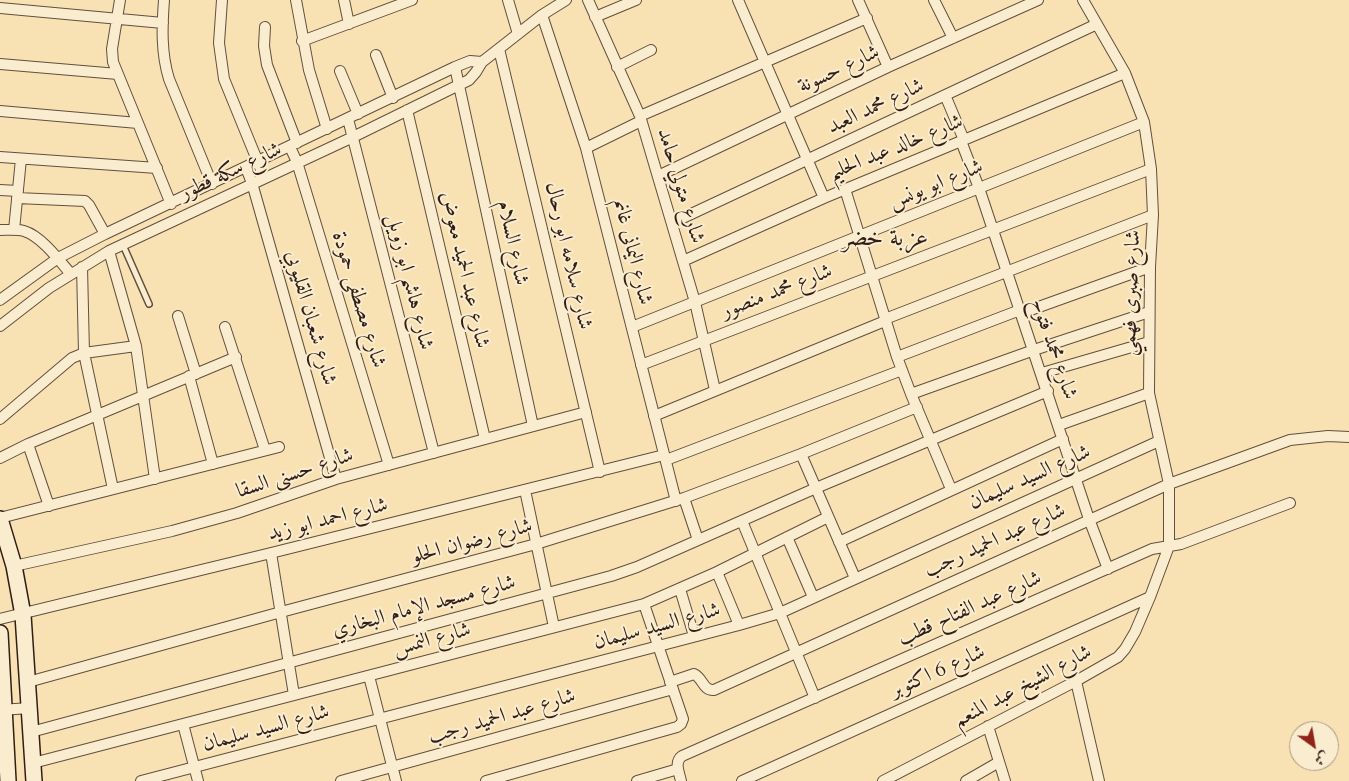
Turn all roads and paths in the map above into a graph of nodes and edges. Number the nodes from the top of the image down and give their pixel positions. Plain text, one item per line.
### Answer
1 (120, 0) edge
2 (164, 0) edge
3 (222, 0) edge
4 (296, 0) edge
5 (344, 0) edge
6 (412, 0) edge
7 (508, 0) edge
8 (566, 0) edge
9 (588, 0) edge
10 (636, 0) edge
11 (738, 0) edge
12 (858, 0) edge
13 (934, 0) edge
14 (1038, 0) edge
15 (1083, 0) edge
16 (397, 3) edge
17 (0, 8) edge
18 (542, 15) junction
19 (595, 17) junction
20 (866, 18) junction
21 (117, 19) junction
22 (163, 22) junction
23 (349, 24) junction
24 (1097, 24) junction
25 (265, 27) dead end
26 (518, 34) junction
27 (953, 38) junction
28 (302, 42) junction
29 (499, 49) junction
30 (651, 50) dead end
31 (376, 55) dead end
32 (482, 62) junction
33 (765, 62) junction
34 (0, 64) edge
35 (455, 67) junction
36 (888, 67) junction
37 (618, 68) junction
38 (340, 71) dead end
39 (1125, 73) junction
40 (118, 74) junction
41 (459, 85) junction
42 (946, 95) junction
43 (393, 98) junction
44 (407, 110) junction
45 (0, 111) edge
46 (358, 114) junction
47 (788, 115) junction
48 (348, 119) junction
49 (640, 119) junction
50 (1144, 122) junction
51 (138, 123) junction
52 (328, 129) junction
53 (353, 136) junction
54 (962, 140) junction
55 (294, 145) junction
56 (586, 148) junction
57 (0, 157) edge
58 (20, 159) junction
59 (807, 160) junction
60 (258, 162) junction
61 (297, 162) junction
62 (157, 168) junction
63 (246, 168) junction
64 (1151, 169) junction
65 (658, 176) junction
66 (264, 178) junction
67 (252, 183) junction
68 (212, 184) junction
69 (979, 188) junction
70 (845, 189) junction
71 (0, 190) edge
72 (18, 195) junction
73 (824, 198) junction
74 (172, 204) junction
75 (1154, 215) junction
76 (672, 223) junction
77 (993, 229) junction
78 (0, 230) edge
79 (14, 230) junction
80 (104, 234) junction
81 (860, 236) junction
82 (123, 245) junction
83 (109, 251) junction
84 (58, 258) junction
85 (683, 261) junction
86 (82, 267) junction
87 (1150, 267) junction
88 (1008, 272) junction
89 (70, 273) junction
90 (871, 276) junction
91 (0, 300) edge
92 (695, 302) junction
93 (149, 304) dead end
94 (1021, 312) junction
95 (1150, 312) junction
96 (178, 316) dead end
97 (885, 320) junction
98 (0, 326) edge
99 (225, 327) dead end
100 (632, 327) junction
101 (704, 340) junction
102 (1149, 342) junction
103 (136, 346) junction
104 (1034, 350) junction
105 (84, 352) junction
106 (236, 357) junction
107 (897, 357) junction
108 (641, 365) junction
109 (902, 370) junction
110 (1042, 373) junction
111 (192, 375) junction
112 (715, 390) junction
113 (1048, 391) junction
114 (1149, 393) junction
115 (911, 394) junction
116 (144, 396) junction
117 (917, 407) junction
118 (586, 412) junction
119 (98, 415) junction
120 (654, 416) junction
121 (0, 419) edge
122 (1059, 425) junction
123 (533, 426) junction
124 (1349, 437) edge
125 (485, 439) junction
126 (1064, 439) junction
127 (930, 440) junction
128 (1159, 441) junction
129 (28, 444) junction
130 (279, 447) dead end
131 (265, 450) junction
132 (434, 453) junction
133 (801, 454) junction
134 (0, 458) edge
135 (665, 458) junction
136 (213, 464) junction
137 (389, 465) junction
138 (600, 472) junction
139 (1076, 478) junction
140 (155, 479) junction
141 (336, 479) junction
142 (1169, 484) junction
143 (816, 488) junction
144 (113, 489) junction
145 (525, 490) junction
146 (951, 490) junction
147 (680, 500) junction
148 (1290, 503) dead end
149 (49, 506) junction
150 (828, 517) junction
151 (0, 519) edge
152 (1090, 519) junction
153 (742, 522) junction
154 (787, 537) junction
155 (698, 540) junction
156 (839, 542) junction
157 (536, 544) junction
158 (1169, 546) junction
159 (755, 553) junction
160 (272, 554) junction
161 (14, 566) junction
162 (1108, 569) junction
163 (717, 572) junction
164 (855, 578) junction
165 (680, 589) junction
166 (547, 594) junction
167 (813, 597) junction
168 (1150, 597) junction
169 (644, 604) junction
170 (281, 612) junction
171 (780, 613) junction
172 (23, 615) junction
173 (0, 619) edge
174 (739, 625) junction
175 (554, 627) junction
176 (0, 633) edge
177 (694, 636) junction
178 (658, 646) junction
179 (796, 652) junction
180 (289, 663) junction
181 (369, 676) junction
182 (1076, 681) junction
183 (28, 682) junction
184 (671, 685) junction
185 (294, 695) junction
186 (815, 698) junction
187 (30, 708) junction
188 (3, 710) edge
189 (380, 719) junction
190 (183, 724) junction
191 (988, 726) junction
192 (31, 732) junction
193 (999, 762) junction
194 (33, 763) junction
195 (194, 767) junction
196 (393, 767) junction
197 (678, 769) junction
198 (8, 781) edge
199 (34, 781) edge
200 (141, 781) edge
201 (198, 781) edge
202 (341, 781) edge
203 (396, 781) edge
204 (486, 781) edge
205 (637, 781) edge
206 (681, 781) edge
207 (742, 781) edge
208 (883, 781) edge
209 (966, 781) edge
210 (1005, 781) edge
211 (1099, 781) edge

1 - 21 street
2 - 22 street
3 - 60 street
4 - 28 street
5 - 23 street
6 - 16 street
7 - 26 street
8 - 18 street, شارع سكة قطور
9 - 19 street, شارع متولي حامد
10 - 19 street
11 - 33 street
12 - 20 street
13 - 27 street
14 - 27 street, شارع حسونة
15 - 24 street, شارع صبرى فهمي
16 - 23 street
17 - 21 street
18 - 26 street, شارع سكة قطور
18 - 56 street, شارع اليمانى غانم
19 - 37 street, شارع متولي حامد
20 - 33 street
20 - 36 street
21 - 22 street
21 - 40 street
22 - 68 street
23 - 28 street
24 - 39 street, شارع صبرى فهمي
24 - 42 street, شارع محمد العبد
25 - 55 street, شارع مصطفى حمودة
26 - 29 street, شارع سكة قطور
27 - 36 street, شارع حسونة
28 - 52 street
29 - 32 street, شارع سكة قطور
29 - 118 street, شارع سلامه ابو رحال
30 - 37 street
31 - 43 street
32 - 35 street, شارع سكة قطور
32 - 41 street, شارع سكة قطور
33 - 47 street
33 - 49 street
34 - 40 street
35 - 41 street, شارع السلام
35 - 43 street, شارع سكة قطور
36 - 47 street, شارع حسونة
37 - 49 street, شارع متولي حامد
38 - 46 street
39 - 50 street, شارع صبرى فهمي
39 - 54 street, شارع خالد عبد الحليم
40 - 51 street
41 - 44 street, شارع سكة قطور
41 - 123 street, شارع السلام
42 - 54 street, شارع محمد فتوح
42 - 59 street, شارع محمد العبد
43 - 46 street, شارع سكة قطور
44 - 53 street, شارع سكة قطور
44 - 125 street, شارع عبد الحميد معوض
45 - 51 street
46 - 48 street, شارع سكة قطور
47 - 59 street
47 - 65 street, شارع حسونة
48 - 52 street, شارع سكة قطور
48 - 53 street, شارع هاشم ابو زويل
49 - 56 street
49 - 65 street, شارع متولي حامد
50 - 64 street, شارع صبرى فهمي
50 - 69 street, شارع ابو يونس
51 - 62 street
52 - 55 street, شارع سكة قطور
53 - 61 street, شارع سكة قطور
53 - 132 street, شارع هاشم ابو زويل
54 - 69 street, شارع محمد فتوح
54 - 70 street, شارع خالد عبد الحليم
55 - 60 street, شارع سكة قطور
55 - 61 street, شارع مصطفى حمودة
56 - 100 street, شارع اليمانى غانم
57 - 58 street
58 - 62 street
58 - 72 street
59 - 73 street
59 - 76 street, شارع محمد العبد
60 - 63 street, شارع سكة قطور
60 - 66 street
61 - 66 street, شارع سكة قطور
61 - 137 street, شارع مصطفى حمودة
62 - 74 street
63 - 67 street, شارع شعبان القليوبي
63 - 68 street, شارع سكة قطور
64 - 75 street, شارع صبرى فهمي
64 - 77 street, شارع محمد منصور
65 - 76 street, شارع متولي حامد
66 - 67 street, شارع سكة قطور
67 - 82 street, شارع سكة قطور
67 - 141 street, شارع شعبان القليوبي
68 - 74 street, شارع سكة قطور
69 - 77 street, شارع محمد فتوح
69 - 81 street, شارع ابو يونس
70 - 73 street, شارع خالد عبد الحليم
70 - 81 street
71 - 72 street
72 - 79 street
72 - 80 street
73 - 85 street, شارع خالد عبد الحليم
74 - 80 street, شارع سكة قطور
75 - 87 street, شارع صبرى فهمي
75 - 88 street
76 - 85 street, شارع متولي حامد
77 - 88 street, شارع محمد فتوح
77 - 90 street, شارع محمد منصور
78 - 79 street
79 - 84 street
80 - 84 street, شارع سكة قطور
81 - 90 street
81 - 92 street, شارع ابو يونس
82 - 83 street, شارع سكة قطور
82 - 93 lane
83 - 86 street, شارع سكة قطور
83 - 103 street
84 - 89 street
84 - 91 street, شارع سكة قطور
85 - 92 street, شارع متولي حامد
86 - 89 street, شارع سكة قطور
86 - 105 street
87 - 94 street
87 - 95 street, شارع صبرى فهمي
88 - 94 street, شارع محمد فتوح
88 - 97 street
89 - 98 street, شارع سكة قطور
90 - 97 street
90 - 101 street, شارع محمد منصور
92 - 100 street, شارع ابو يونس
92 - 101 street, شارع متولي حامد
94 - 104 street, شارع محمد فتوح
94 - 107 street
95 - 102 street, شارع صبرى فهمي
95 - 104 street
96 - 111 street
97 - 107 street
97 - 112 street
99 - 106 street
100 - 108 street, شارع اليمانى غانم
101 - 108 street, شارع محمد منصور
101 - 112 street, شارع متولي حامد
102 - 110 street
102 - 114 street, شارع صبرى فهمي
103 - 105 street
103 - 116 street
104 - 110 street, شارع محمد فتوح
104 - 115 street
105 - 119 street
105 - 121 street
106 - 111 street
106 - 131 street
107 - 109 street
108 - 120 street, شارع اليمانى غانم
109 - 115 street
109 - 135 street, شارع احمد ابو زيد
110 - 113 street, شارع محمد فتوح
111 - 116 street
111 - 136 street
112 - 120 street
113 - 122 street, شارع محمد فتوح
113 - 127 street, شارع مسجد الإمام البخاري
114 - 122 street
114 - 128 street, شارع صبرى فهمي
115 - 117 street
116 - 119 street
116 - 140 street
117 - 127 street
117 - 133 street, شارع رضوان الحلو
118 - 123 street, شارع حسنى السقا
118 - 138 street, شارع سلامه ابو رحال
119 - 129 street
119 - 144 street
120 - 135 street, شارع اليمانى غانم
122 - 126 street, شارع محمد فتوح
123 - 125 street, شارع حسنى السقا
124 - 142 street, شارع عبد الحميد رجب
125 - 132 street, شارع حسنى السقا
126 - 139 street, شارع محمد فتوح
126 - 146 street
127 - 143 street, شارع مسجد الإمام البخاري
127 - 146 street
128 - 139 street, شارع السيد سليمان
128 - 142 street, شارع صبرى فهمي
129 - 134 street
129 - 149 street
130 - 131 street
131 - 136 street
132 - 137 street, شارع حسنى السقا
133 - 143 street
133 - 147 street, شارع رضوان الحلو
135 - 138 street, شارع احمد ابو زيد
135 - 147 street, شارع اليمانى غانم
136 - 140 street
137 - 141 street, شارع حسنى السقا
138 - 145 street, شارع احمد ابو زيد
139 - 152 street, شارع محمد فتوح
139 - 164 street, شارع السيد سليمان
140 - 144 street
141 - 161 street, شارع حسنى السقا
142 - 152 street, شارع عبد الحميد رجب
142 - 158 street, شارع صبرى فهمي
143 - 150 street
143 - 153 street, شارع مسجد الإمام البخاري
144 - 149 street
145 - 157 street
145 - 160 street, شارع احمد ابو زيد
146 - 156 street
147 - 155 street, شارع اليمانى غانم
147 - 157 street, شارع رضوان الحلو
148 - 158 street, شارع عبد الفتاح قطب
149 - 151 street
150 - 154 street, شارع النمس
150 - 156 street
151 - 161 main road
152 - 162 street, شارع محمد فتوح
152 - 179 street, شارع عبد الحميد رجب
153 - 155 street, شارع مسجد الإمام البخاري
153 - 159 street
154 - 159 street, شارع النمس
154 - 167 street
155 - 166 street, شارع مسجد الإمام البخاري
156 - 164 street
157 - 166 street
157 - 170 street, شارع رضوان الحلو
158 - 162 street, شارع عبد الفتاح قطب
158 - 168 street, شارع صبرى فهمي
159 - 163 street, شارع النمس
159 - 171 street
160 - 170 street
160 - 172 street, شارع احمد ابو زيد
161 - 172 main road
162 - 186 street, شارع عبد الفتاح قطب
163 - 165 street, شارع النمس
163 - 174 street
164 - 167 street, شارع السيد سليمان
165 - 169 street, شارع النمس
165 - 177 street
166 - 175 street
166 - 180 street, شارع مسجد الإمام البخاري
167 - 171 street, شارع السيد سليمان
168 - 182 street, شارع الشيخ عبد المنعم
168 - 207 street, شارع 6 اكتوبر
169 - 175 street, شارع النمس
169 - 178 street
170 - 180 street
170 - 183 street, شارع رضوان الحلو
171 - 174 street, شارع السيد سليمان
171 - 179 street
172 - 173 street, شارع احمد ابو زيد
172 - 183 main road
174 - 177 street, شارع السيد سليمان
175 - 181 street, شارع النمس
176 - 188 main road
177 - 178 street, شارع السيد سليمان
178 - 184 street
178 - 189 street, شارع السيد سليمان
179 - 184 street, شارع عبد الحميد رجب
179 - 186 street
180 - 185 street
180 - 192 street, شارع مسجد الإمام البخاري
181 - 185 street, شارع النمس
181 - 189 street
182 - 191 street, شارع الشيخ عبد المنعم
182 - 211 street
183 - 187 main road
184 - 196 street, شارع عبد الحميد رجب
184 - 204 street
185 - 190 street, شارع النمس
186 - 197 street, شارع عبد الفتاح قطب
187 - 188 street
187 - 192 main road
188 - 198 main road
189 - 195 street, شارع السيد سليمان
189 - 196 street
190 - 194 street, شارع النمس
190 - 195 street
191 - 193 street
191 - 208 street, شارع الشيخ عبد المنعم
192 - 194 main road
193 - 209 street
193 - 210 street
194 - 199 main road
195 - 200 street, شارع السيد سليمان
195 - 201 street
196 - 202 street, شارع عبد الحميد رجب
196 - 203 street
197 - 205 street
197 - 206 street

